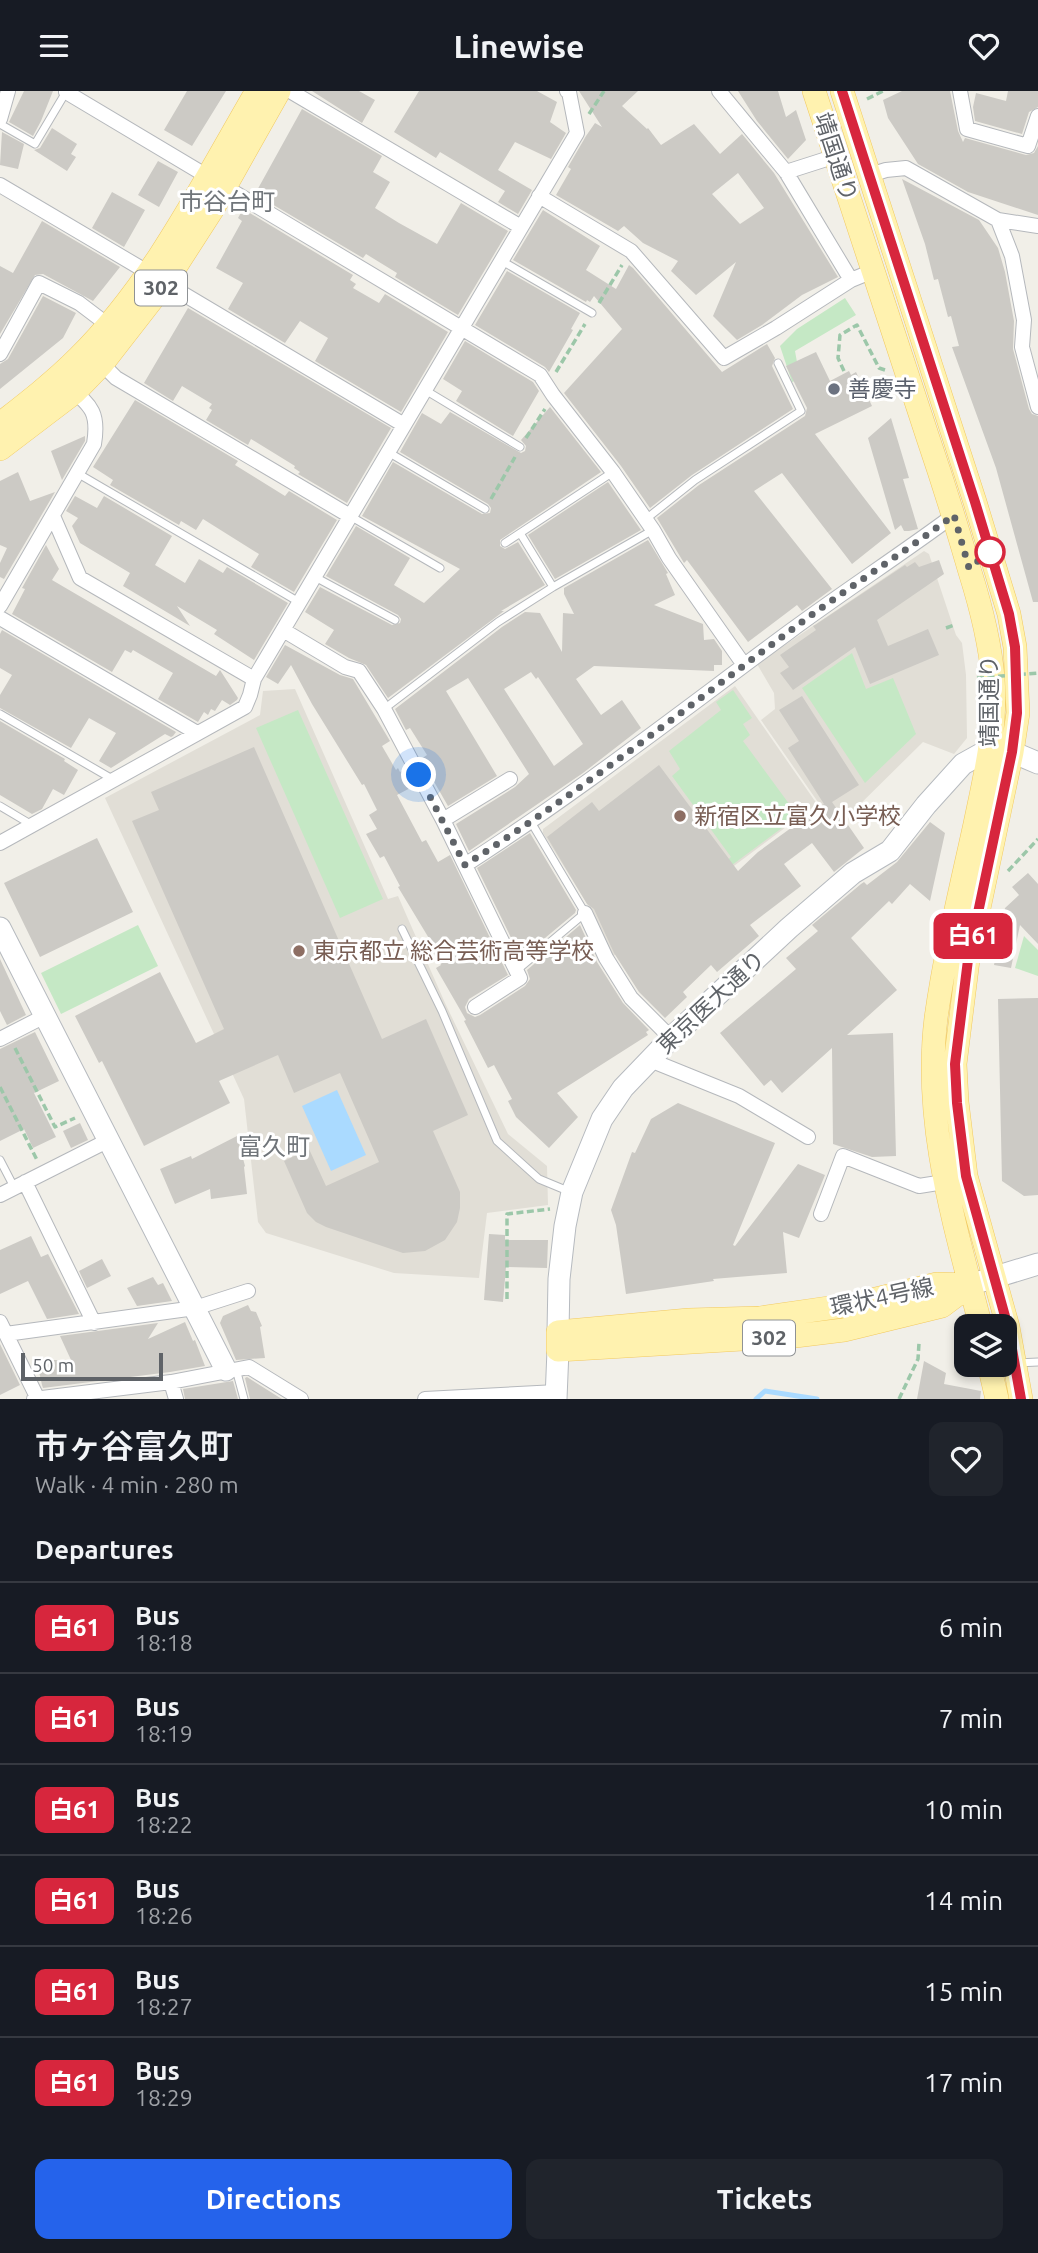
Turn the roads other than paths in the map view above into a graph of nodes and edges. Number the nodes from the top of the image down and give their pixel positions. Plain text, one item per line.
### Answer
1 (8, 91) edge
2 (257, 91) edge
3 (279, 91) edge
4 (290, 91) edge
5 (567, 91) edge
6 (719, 91) edge
7 (814, 91) edge
8 (960, 91) edge
9 (66, 92) edge
10 (852, 97) edge
11 (0, 116) edge
12 (1038, 116) edge
13 (836, 156) junction
14 (786, 172) junction
15 (870, 175) junction
16 (216, 181) junction
17 (0, 185) edge
18 (539, 196) junction
19 (998, 220) junction
20 (1038, 226) edge
21 (521, 227) junction
22 (501, 260) junction
23 (873, 271) junction
24 (157, 278) junction
25 (851, 280) junction
26 (592, 313) dead end
27 (108, 325) junction
28 (461, 328) junction
29 (0, 354) edge
30 (778, 363) dead end
31 (102, 364) junction
32 (57, 377) junction
33 (425, 389) junction
34 (75, 392) junction
35 (1038, 407) edge
36 (0, 424) edge
37 (404, 425) junction
38 (520, 447) dead end
39 (0, 449) edge
40 (388, 453) junction
41 (613, 472) junction
42 (77, 473) junction
43 (485, 509) dead end
44 (954, 515) junction
45 (53, 516) junction
46 (350, 516) junction
47 (649, 525) junction
48 (520, 533) junction
49 (505, 543) dead end
50 (440, 568) dead end
51 (314, 577) junction
52 (5, 585) edge
53 (553, 587) junction
54 (299, 602) junction
55 (0, 606) edge
56 (0, 618) edge
57 (395, 620) dead end
58 (283, 630) junction
59 (744, 665) junction
60 (254, 679) junction
61 (384, 709) junction
62 (0, 714) edge
63 (197, 733) junction
64 (1001, 750) junction
65 (1038, 763) edge
66 (510, 779) dead end
67 (114, 780) junction
68 (0, 806) edge
69 (443, 820) junction
70 (531, 823) junction
71 (32, 825) junction
72 (0, 843) edge
73 (465, 865) junction
74 (584, 913) junction
75 (0, 927) edge
76 (402, 929) dead end
77 (517, 969) junction
78 (475, 1007) dead end
79 (45, 1016) junction
80 (4, 1037) edge
81 (671, 1038) junction
82 (649, 1060) junction
83 (808, 1137) dead end
84 (108, 1140) junction
85 (0, 1160) edge
86 (944, 1182) junction
87 (20, 1185) junction
88 (0, 1195) edge
89 (571, 1199) junction
90 (821, 1214) dead end
91 (1038, 1263) edge
92 (994, 1278) junction
93 (970, 1285) junction
94 (248, 1291) dead end
95 (195, 1308) junction
96 (978, 1314) edge
97 (94, 1323) junction
98 (3, 1328) edge
99 (558, 1341) junction
100 (1027, 1362) edge
101 (231, 1369) junction
102 (992, 1377) edge
103 (171, 1382) junction
104 (106, 1395) edge
105 (557, 1396) edge
106 (37, 1399) edge
107 (176, 1399) edge
108 (244, 1399) edge
109 (301, 1399) edge
110 (425, 1399) edge
111 (997, 1399) edge
112 (1021, 1399) edge

1 - 11 street
2 - 16 main road, 302
3 - 16 main road, 302
4 - 21 street
5 - 18 street
6 - 14 street
7 - 13 main road, 靖国通り
8 - 12 street
9 - 11 lane
9 - 16 street
10 - 15 main road, 靖国通り
13 - 14 street
13 - 23 main road, 靖国通り
14 - 25 street
15 - 19 street
15 - 64 main road, 靖国通り
16 - 24 main road, 302
16 - 28 street
17 - 24 street
18 - 21 street
18 - 25 street
19 - 20 street
19 - 35 street
21 - 22 street
22 - 26 lane
22 - 28 street
23 - 25 street
23 - 44 main road, 靖国通り
24 - 27 main road, 302
24 - 31 main road, 302
24 - 37 street
27 - 29 street
27 - 32 main road, 302
28 - 33 street
28 - 41 street
30 - 47 lane
31 - 34 main road, 302
31 - 46 street
32 - 34 street
32 - 36 main road, 302
33 - 37 street
33 - 38 lane
34 - 39 main road, 302
34 - 42 street
37 - 40 street
40 - 43 lane
40 - 46 street
41 - 47 street
41 - 48 lane
42 - 45 street
42 - 54 lane
44 - 59 street
44 - 64 main road, 靖国通り
45 - 52 street
45 - 60 street
46 - 50 lane
46 - 51 street
47 - 53 lane
47 - 59 street
48 - 49 lane
48 - 53 lane
51 - 54 street
51 - 57 lane
52 - 55 street
53 - 61 lane
54 - 58 street
56 - 63 street
58 - 60 street
58 - 61 street
59 - 70 street
60 - 63 street
61 - 69 street
62 - 67 lane
63 - 67 street
64 - 65 street
64 - 81 street, 東京医大通り
64 - 86 main road, 靖国通り
64 - 92 main road, 靖国通り
66 - 69 street
67 - 71 street
68 - 71 lane
69 - 73 street
70 - 73 street
70 - 74 lane
71 - 72 street
73 - 77 street
74 - 77 lane
74 - 81 street
75 - 79 street
76 - 89 lane
77 - 78 street
79 - 80 street
79 - 84 street
81 - 82 street, 東京医大通り
82 - 83 street
82 - 89 street, 東京医大通り
84 - 87 street
84 - 95 street
85 - 87 lane
86 - 90 street
86 - 93 main road, 靖国通り
87 - 88 street
87 - 97 street
89 - 99 street, 東京医大通り
91 - 92 street
92 - 93 street
92 - 100 main road, 靖国通り
93 - 96 main road, 靖国通り
93 - 99 main road, 環状4号線 / 302
94 - 95 street
95 - 97 street
95 - 101 street
97 - 98 street
98 - 106 street
99 - 105 street, 東京医大通り
100 - 112 main road, 靖国通り
101 - 103 street
101 - 108 lane
101 - 109 street
102 - 111 main road
103 - 104 street
103 - 107 street
104 - 106 street
105 - 110 street

